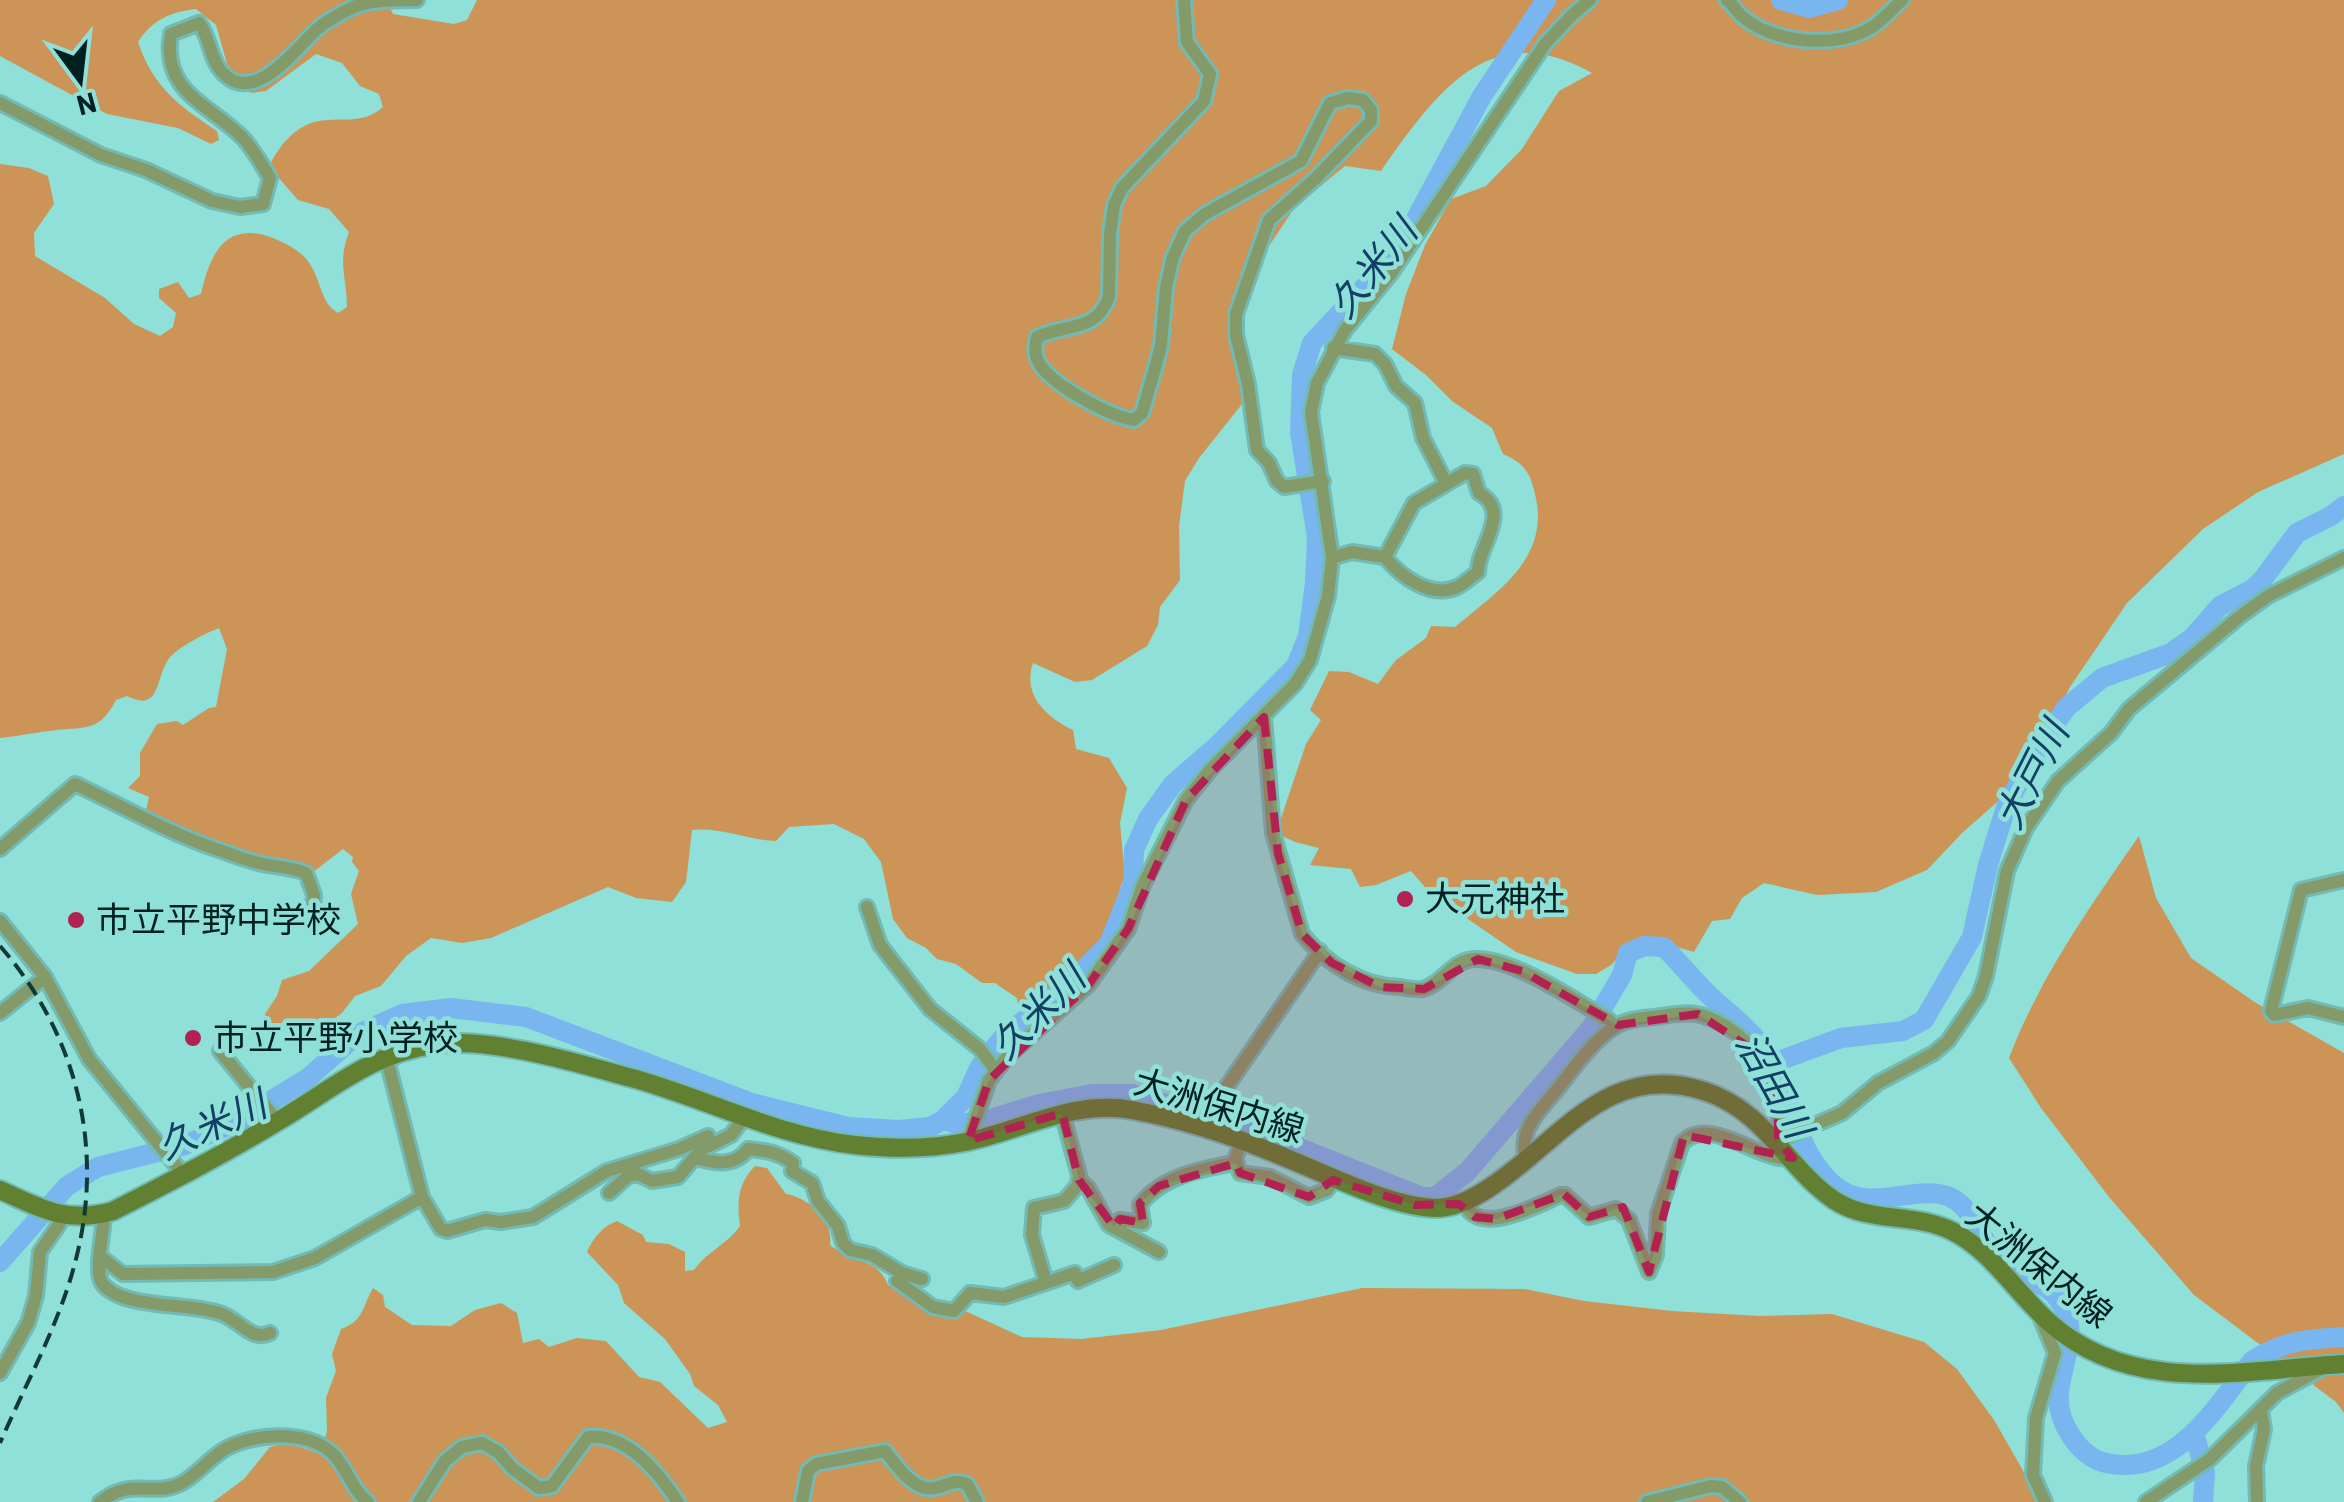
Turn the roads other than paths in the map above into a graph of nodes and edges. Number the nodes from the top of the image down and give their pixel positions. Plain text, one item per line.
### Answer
1 (417, 0) edge
2 (1184, 0) edge
3 (1590, 0) edge
4 (1727, 0) edge
5 (1902, 0) edge
6 (0, 103) edge
7 (1333, 348) junction
8 (1320, 482) junction
9 (1446, 483) junction
10 (1385, 557) junction
11 (1332, 558) junction
12 (2344, 558) edge
13 (1264, 717) junction
14 (0, 849) edge
15 (2344, 880) edge
16 (866, 907) dead end
17 (313, 910) dead end
18 (0, 921) edge
19 (1320, 951) junction
20 (45, 977) junction
21 (0, 1013) edge
22 (2344, 1018) edge
23 (1612, 1023) junction
24 (220, 1051) dead end
25 (386, 1056) junction
26 (996, 1071) junction
27 (1062, 1114) junction
28 (744, 1118) junction
29 (276, 1119) junction
30 (1200, 1125) junction
31 (708, 1136) dead end
32 (968, 1138) junction
33 (1785, 1138) junction
34 (1241, 1142) junction
35 (695, 1156) junction
36 (1793, 1158) junction
37 (1526, 1159) junction
38 (1236, 1161) junction
39 (180, 1170) junction
40 (1334, 1179) junction
41 (1078, 1180) junction
42 (0, 1190) edge
43 (608, 1193) dead end
44 (422, 1197) junction
45 (1464, 1202) junction
46 (104, 1214) junction
47 (62, 1216) junction
48 (1114, 1227) junction
49 (1159, 1252) dead end
50 (100, 1257) junction
51 (1114, 1265) dead end
52 (922, 1279) dead end
53 (897, 1281) dead end
54 (1046, 1282) junction
55 (2038, 1312) junction
56 (270, 1334) dead end
57 (2337, 1364) edge
58 (0, 1372) edge
59 (2261, 1411) junction
60 (100, 1502) edge
61 (368, 1502) edge
62 (419, 1502) edge
63 (678, 1502) edge
64 (802, 1502) edge
65 (977, 1502) edge
66 (1647, 1502) edge
67 (1740, 1502) edge
68 (2044, 1502) edge
69 (2146, 1502) edge
70 (2257, 1502) edge

1 - 6 street
2 - 8 street
3 - 7 street
4 - 5 street
7 - 8 street
7 - 9 street
8 - 11 street
9 - 10 street
9 - 10 street
10 - 11 street
11 - 13 street
12 - 33 street
13 - 19 street
13 - 26 street
14 - 17 street
15 - 22 street
16 - 26 street
18 - 20 street
19 - 23 street
19 - 30 street
20 - 21 street
20 - 39 street
23 - 33 street
23 - 37 street
24 - 29 street
25 - 28 main road, 大洲保内線
25 - 29 main road, 大洲保内線
25 - 44 street
26 - 32 street
27 - 30 main road, 大洲保内線
27 - 32 main road, 大洲保内線
27 - 41 street
28 - 32 main road, 大洲保内線
28 - 35 street
29 - 39 main road, 大洲保内線
30 - 34 main road, 大洲保内線
31 - 44 street
33 - 36 main road, 大洲保内線
33 - 37 main road, 大洲保内線
34 - 38 street
34 - 40 main road, 大洲保内線
35 - 43 street
35 - 52 street
36 - 45 street
36 - 55 main road, 大洲保内線
37 - 45 main road, 大洲保内線
38 - 40 street
38 - 48 street
39 - 46 main road, 大洲保内線
40 - 45 main road, 大洲保内線
41 - 48 street
41 - 54 street
42 - 47 main road, 大洲保内線
44 - 50 street
46 - 47 main road, 大洲保内線
46 - 50 street
47 - 58 street
48 - 49 street
50 - 56 street
51 - 54 street
53 - 54 street
55 - 57 main road, 大洲保内線
55 - 68 street
57 - 59 street
59 - 69 street
59 - 70 street
60 - 61 street
62 - 63 street
64 - 65 street
66 - 67 street

